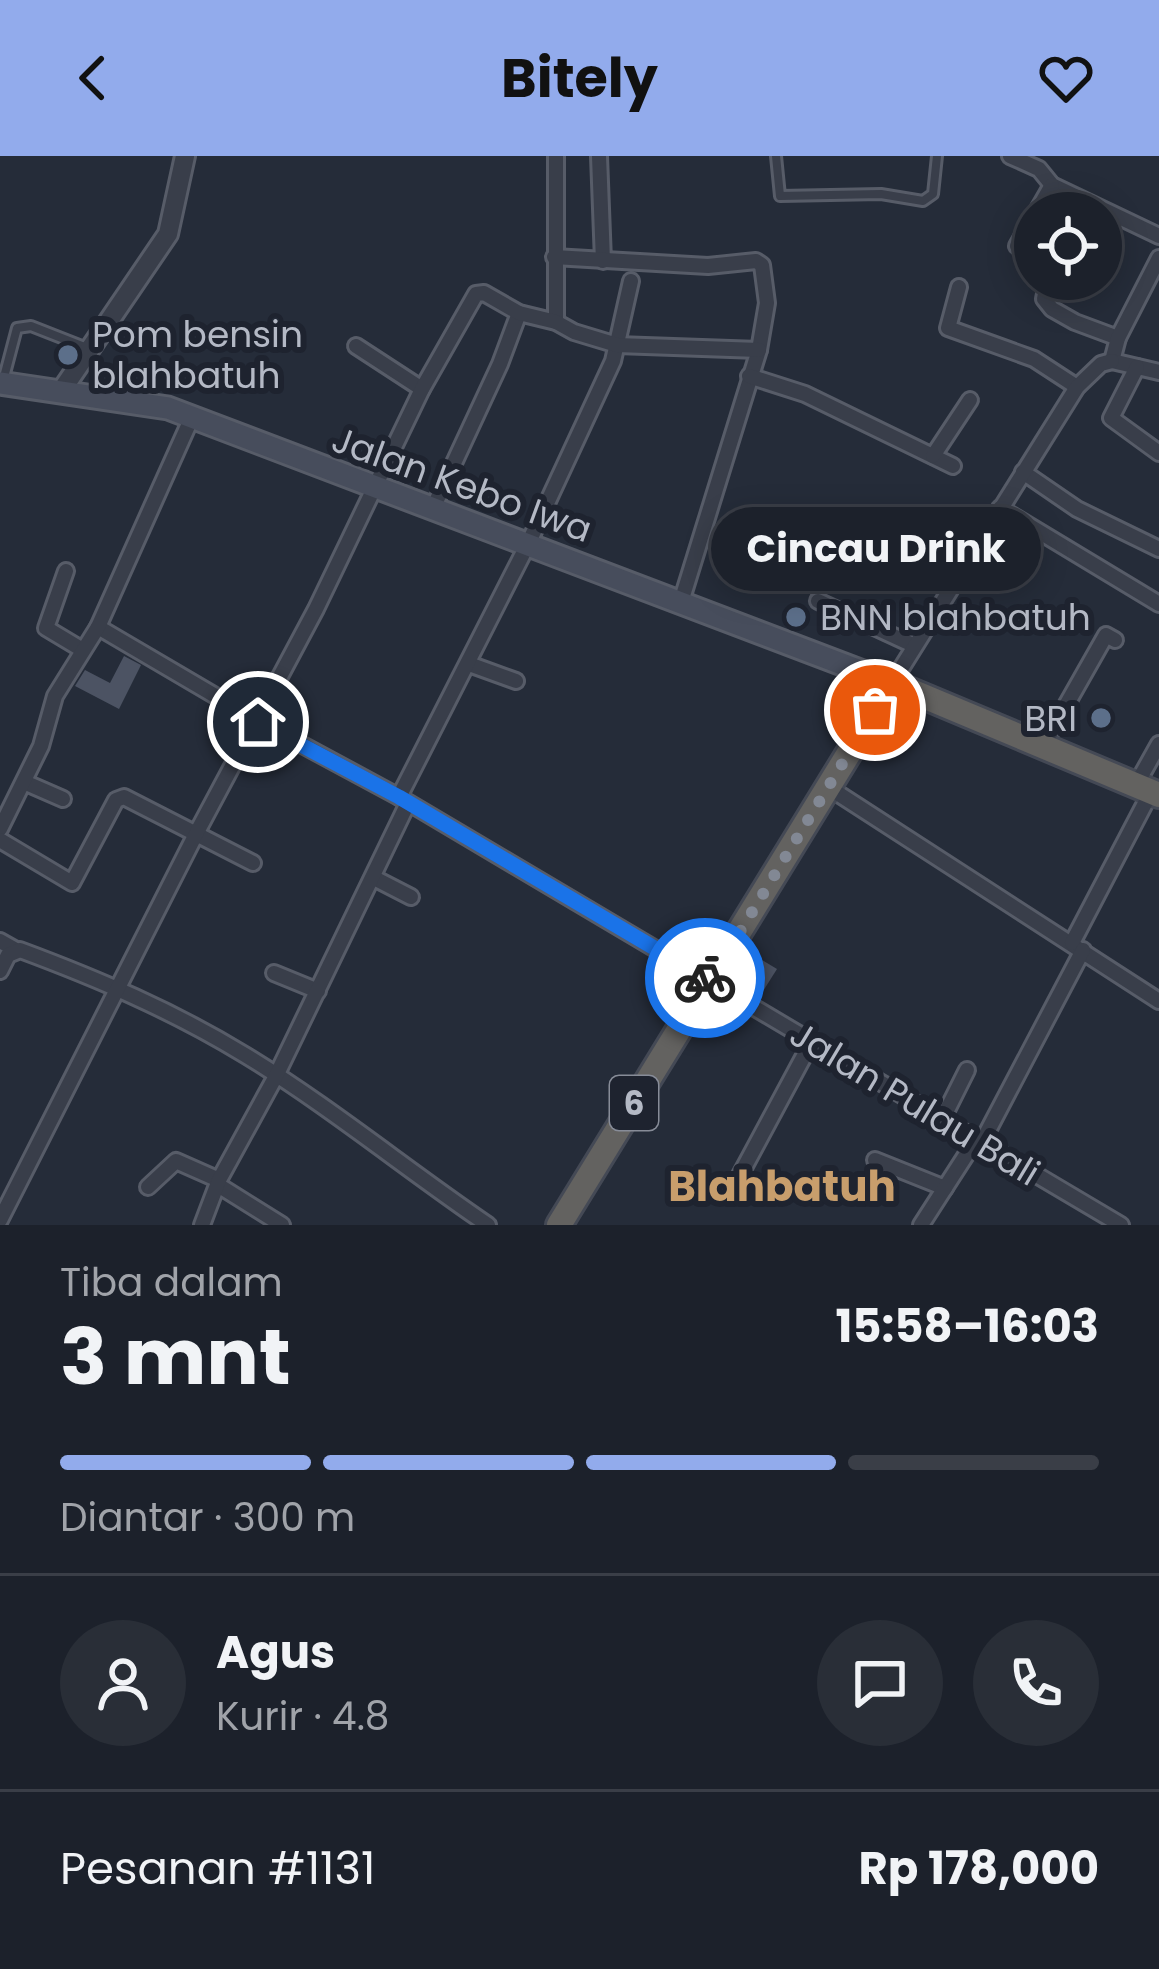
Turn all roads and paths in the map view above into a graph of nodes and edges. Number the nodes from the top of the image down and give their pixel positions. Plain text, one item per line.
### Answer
1 (185, 156) edge
2 (556, 156) edge
3 (599, 156) edge
4 (776, 156) edge
5 (937, 156) edge
6 (1010, 156) edge
7 (1052, 185) junction
8 (1048, 192) edge
9 (1159, 236) edge
10 (554, 257) junction
11 (1159, 258) edge
12 (603, 261) junction
13 (631, 281) dead end
14 (959, 287) dead end
15 (1045, 300) edge
16 (519, 313) junction
17 (556, 322) junction
18 (1118, 338) junction
19 (356, 346) dead end
20 (89, 349) junction
21 (616, 349) junction
22 (759, 350) junction
23 (1112, 362) junction
24 (1137, 367) junction
25 (1159, 372) edge
26 (749, 376) junction
27 (1, 383) edge
28 (1077, 387) junction
29 (422, 389) junction
30 (62, 390) junction
31 (970, 400) dead end
32 (192, 417) junction
33 (1159, 453) edge
34 (933, 456) junction
35 (953, 466) dead end
36 (1023, 472) junction
37 (377, 485) junction
38 (434, 506) junction
39 (1000, 508) junction
40 (529, 542) junction
41 (1159, 549) edge
42 (66, 571) dead end
43 (818, 601) dead end
44 (681, 602) junction
45 (1159, 604) edge
46 (98, 627) junction
47 (1115, 640) dead end
48 (913, 645) junction
49 (80, 650) junction
50 (469, 664) junction
51 (516, 681) dead end
52 (892, 683) junction
53 (258, 722) junction
54 (1159, 744) edge
55 (1043, 746) junction
56 (24, 782) junction
57 (828, 787) junction
58 (1149, 790) edge
59 (63, 799) dead end
60 (404, 800) junction
61 (0, 829) edge
62 (197, 832) junction
63 (0, 840) edge
64 (253, 862) dead end
65 (374, 878) junction
66 (411, 897) dead end
67 (0, 940) edge
68 (1077, 946) junction
69 (16, 950) junction
70 (0, 971) edge
71 (274, 973) dead end
72 (710, 981) junction
73 (118, 986) junction
74 (318, 991) junction
75 (1159, 1001) edge
76 (812, 1041) junction
77 (967, 1070) dead end
78 (276, 1076) junction
79 (943, 1118) junction
80 (980, 1140) junction
81 (875, 1160) dead end
82 (219, 1182) junction
83 (0, 1187) edge
84 (148, 1187) dead end
85 (945, 1188) junction
86 (732, 1190) dead end
87 (16, 1193) junction
88 (0, 1220) edge
89 (202, 1225) edge
90 (282, 1225) edge
91 (488, 1225) edge
92 (559, 1225) edge
93 (921, 1225) edge
94 (1121, 1225) edge

1 - 20 street
2 - 10 street
3 - 12 street
4 - 5 lane
6 - 7 street
7 - 8 street
7 - 9 street
10 - 12 street
10 - 17 street
11 - 18 street
12 - 22 street
13 - 21 street
14 - 28 street
15 - 18 street
16 - 17 street
16 - 29 street
16 - 38 street
17 - 21 street
18 - 23 street
19 - 29 street
20 - 27 lane
20 - 30 street
21 - 22 street
21 - 40 street
22 - 26 street
23 - 24 street
23 - 28 street
24 - 25 street
24 - 33 street
26 - 34 street
26 - 44 street
27 - 30 main road, Jalan Kebo Iwa
28 - 36 street
29 - 37 street
30 - 32 main road, Jalan Kebo Iwa
31 - 34 street
32 - 37 main road, Jalan Kebo Iwa
32 - 46 street
34 - 35 street
36 - 39 street
36 - 41 street
37 - 38 main road, Jalan Kebo Iwa
37 - 53 street
38 - 40 main road, Jalan Kebo Iwa
39 - 45 street
39 - 48 street
40 - 44 main road, Jalan Kebo Iwa
40 - 50 street
42 - 49 street
43 - 48 street
44 - 52 main road, Jalan Kebo Iwa
46 - 49 street
46 - 53 street, Jalan Pulau Bali
47 - 55 street
48 - 52 street
49 - 56 street
50 - 51 street
50 - 60 street
52 - 55 highway
52 - 57 highway, 6
53 - 60 street, Jalan Pulau Bali
53 - 62 street
54 - 58 street
55 - 58 highway
56 - 59 street
56 - 61 street
57 - 68 street
57 - 72 highway, 6
58 - 68 street
60 - 65 street
60 - 72 street, Jalan Pulau Bali
62 - 63 street
62 - 64 street
62 - 73 street
65 - 66 street
65 - 74 street
67 - 69 street
68 - 75 street
68 - 80 street
69 - 70 street
69 - 73 street
71 - 74 street
72 - 76 street, Jalan Pulau Bali
72 - 92 highway, 6
73 - 78 street
73 - 87 street
74 - 78 street
76 - 79 street, Jalan Pulau Bali
76 - 86 street
77 - 79 street
78 - 82 street
78 - 91 street
79 - 80 street, Jalan Pulau Bali
80 - 85 street
80 - 94 street, Jalan Pulau Bali
81 - 85 street
82 - 84 street
82 - 89 street
82 - 90 street
83 - 87 street
85 - 93 street
87 - 88 street

